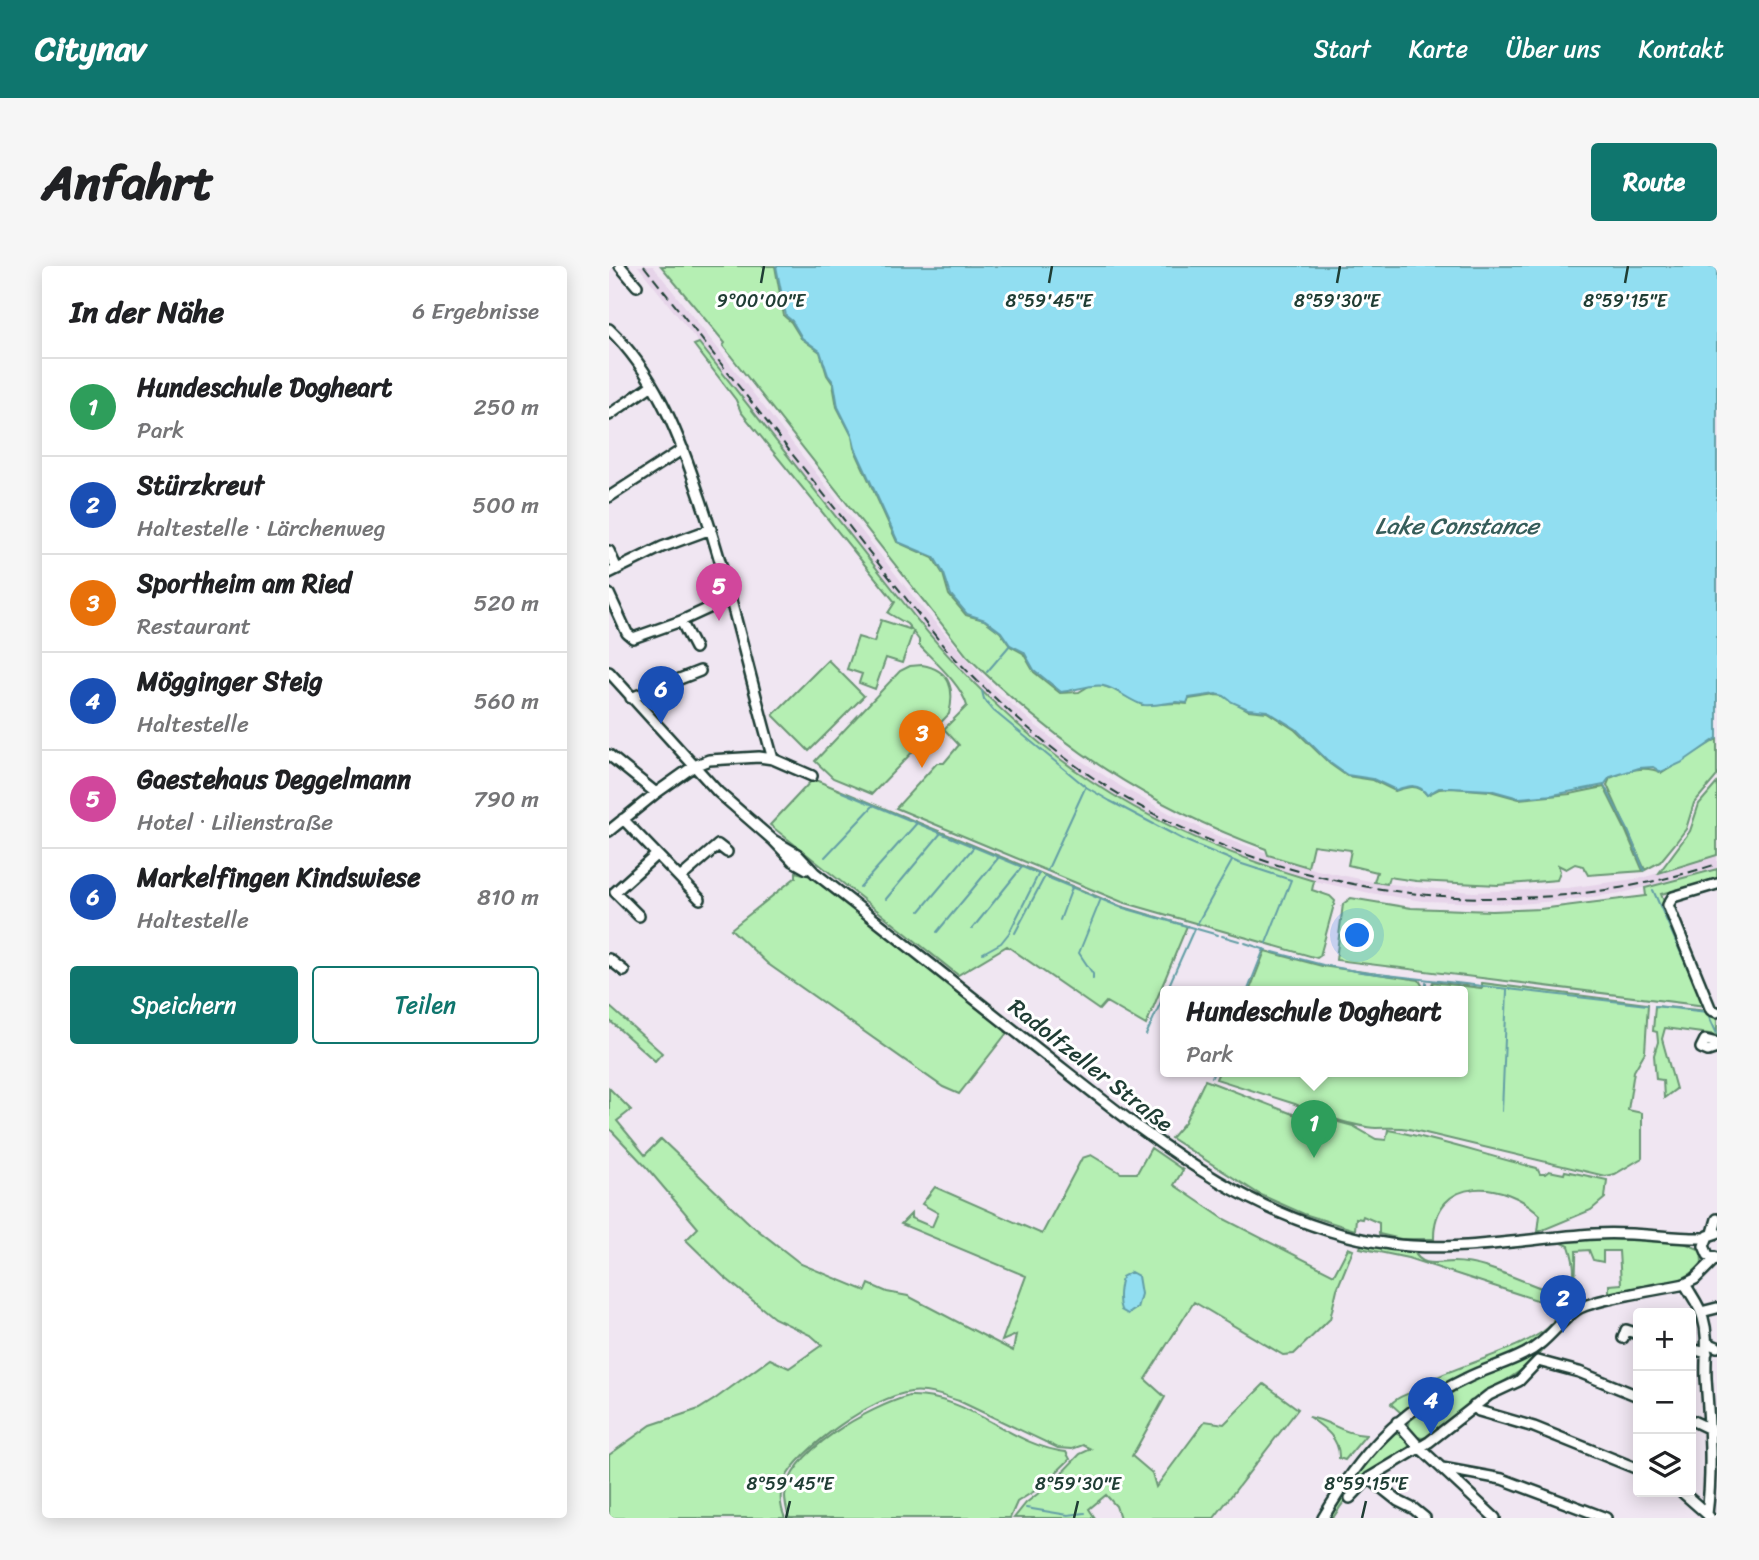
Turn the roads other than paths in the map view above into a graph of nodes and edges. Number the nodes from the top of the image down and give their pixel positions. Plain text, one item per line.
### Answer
1 (620, 266) edge
2 (637, 286) dead end
3 (609, 329) edge
4 (652, 385) junction
5 (609, 415) edge
6 (683, 449) junction
7 (609, 497) edge
8 (711, 529) junction
9 (609, 551) edge
10 (613, 571) edge
11 (609, 594) edge
12 (731, 598) junction
13 (681, 621) junction
14 (695, 648) dead end
15 (700, 671) dead end
16 (609, 672) edge
17 (631, 698) junction
18 (609, 755) edge
19 (773, 759) junction
20 (694, 766) junction
21 (813, 776) dead end
22 (656, 793) junction
23 (624, 819) junction
24 (609, 831) edge
25 (727, 852) dead end
26 (656, 855) junction
27 (680, 878) junction
28 (1717, 884) edge
29 (700, 898) dead end
30 (639, 916) dead end
31 (609, 959) edge
32 (624, 971) dead end
33 (1717, 1012) edge
34 (1717, 1219) edge
35 (1368, 1230) dead end
36 (1370, 1241) junction
37 (1711, 1246) edge
38 (1685, 1284) junction
39 (1717, 1308) edge
40 (1701, 1312) junction
41 (1633, 1332) edge
42 (1623, 1338) dead end
43 (1717, 1347) edge
44 (1707, 1348) junction
45 (1696, 1349) edge
46 (1633, 1394) edge
47 (1474, 1406) junction
48 (1397, 1422) junction
49 (1696, 1422) edge
50 (1714, 1431) edge
51 (1419, 1447) junction
52 (1633, 1467) edge
53 (1443, 1468) junction
54 (1369, 1478) junction
55 (1688, 1497) edge
56 (1350, 1498) dead end
57 (1709, 1516) edge
58 (1323, 1518) edge
59 (1425, 1518) edge
60 (1495, 1518) edge
61 (1606, 1518) edge

1 - 2 street
3 - 4 street
4 - 5 street
4 - 6 street
6 - 7 street
6 - 8 street
8 - 10 street
8 - 12 street
9 - 10 street
11 - 13 street
12 - 13 street
12 - 19 street
13 - 14 street
15 - 17 street
16 - 17 street, Radolfzeller Straße
17 - 20 street, Radolfzeller Straße
18 - 22 street
19 - 20 street
19 - 21 street
20 - 22 street
20 - 36 street, Radolfzeller Straße
22 - 23 street
23 - 24 street
23 - 26 street
25 - 27 street
26 - 27 street
26 - 30 street
27 - 29 street
28 - 33 street
31 - 32 street
34 - 37 street
35 - 36 street
36 - 37 street, Radolfzeller Straße
37 - 38 street
38 - 40 street
38 - 48 street
39 - 40 street
40 - 44 street
41 - 42 street
43 - 44 street
44 - 45 street
44 - 50 street
46 - 47 street
47 - 51 street
47 - 52 street
48 - 51 street
48 - 58 street
49 - 50 street
50 - 57 street
51 - 53 street
51 - 54 street
53 - 60 street
53 - 61 street
54 - 56 street
54 - 59 street
55 - 57 street

